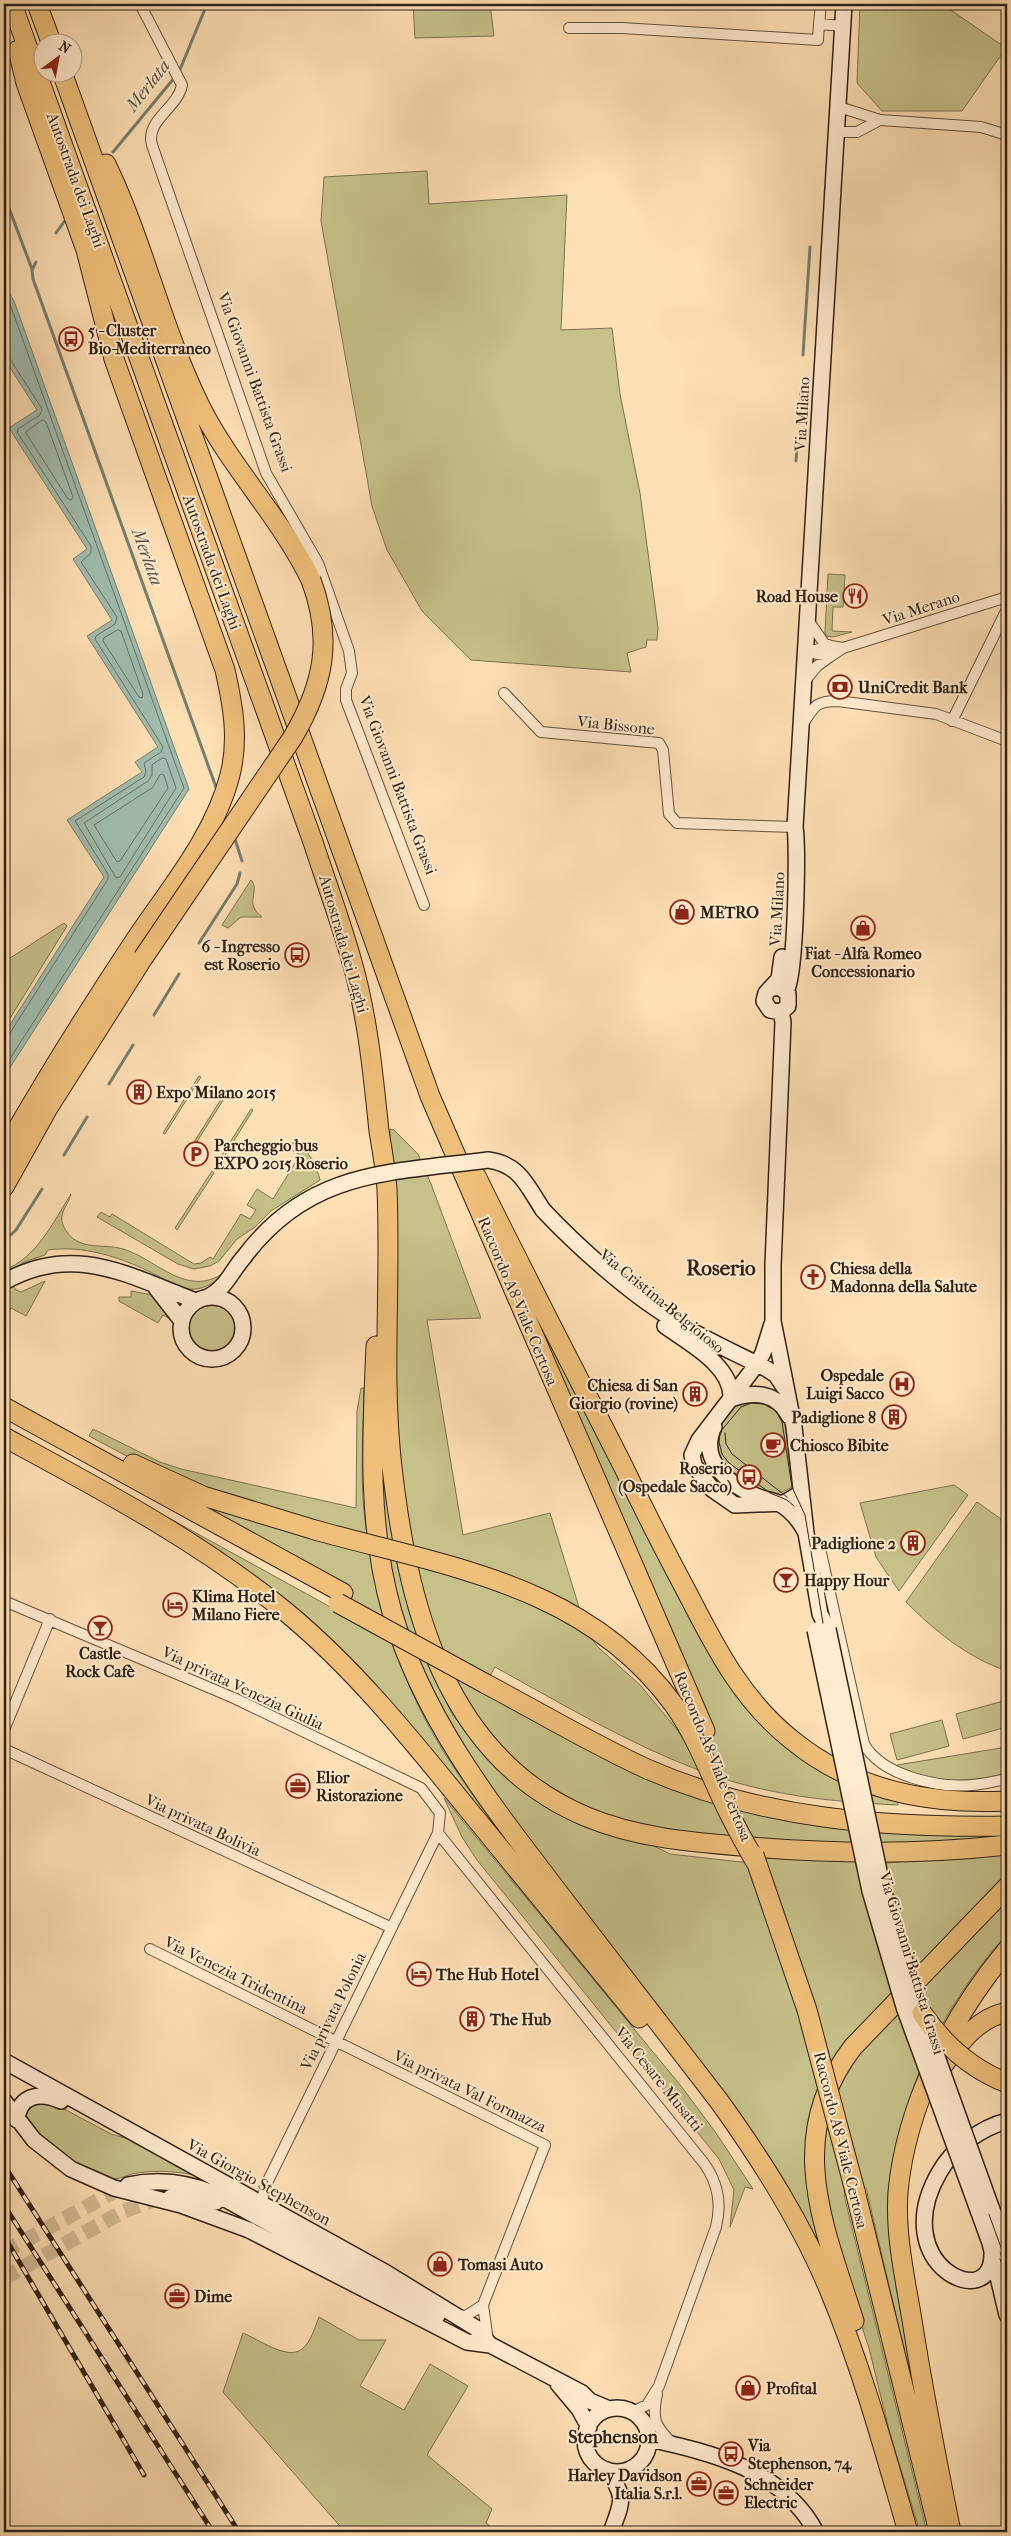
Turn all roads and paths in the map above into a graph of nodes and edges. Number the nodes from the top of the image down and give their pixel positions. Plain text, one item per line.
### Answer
1 (8, 4) edge
2 (12, 4) edge
3 (38, 4) edge
4 (140, 4) edge
5 (821, 4) edge
6 (844, 4) edge
7 (819, 24) junction
8 (843, 26) junction
9 (569, 28) dead end
10 (48, 32) edge
11 (66, 82) edge
12 (67, 82) edge
13 (839, 107) junction
14 (880, 120) junction
15 (837, 132) junction
16 (1007, 136) edge
17 (1007, 597) edge
18 (1007, 608) edge
19 (808, 620) junction
20 (1007, 624) edge
21 (996, 635) junction
22 (831, 651) junction
23 (806, 652) junction
24 (804, 682) junction
25 (504, 693) dead end
26 (952, 721) junction
27 (803, 725) junction
28 (1007, 740) edge
29 (795, 827) junction
30 (424, 905) dead end
31 (136, 954) junction
32 (779, 990) junction
33 (399, 1010) junction
34 (781, 1012) junction
35 (379, 1128) junction
36 (4, 1152) edge
37 (4, 1187) edge
38 (543, 1210) junction
39 (244, 1258) junction
40 (4, 1282) edge
41 (154, 1285) junction
42 (202, 1299) junction
43 (231, 1303) junction
44 (181, 1320) junction
45 (773, 1321) junction
46 (715, 1343) junction
47 (757, 1364) junction
48 (722, 1371) junction
49 (786, 1394) junction
50 (4, 1398) edge
51 (731, 1399) junction
52 (4, 1407) edge
53 (4, 1422) edge
54 (794, 1426) junction
55 (4, 1437) edge
56 (802, 1493) junction
57 (778, 1504) junction
58 (807, 1536) junction
59 (340, 1598) junction
60 (4, 1601) edge
61 (50, 1619) junction
62 (822, 1630) junction
63 (489, 1678) junction
64 (4, 1730) edge
65 (4, 1749) edge
66 (1007, 1779) edge
67 (1007, 1801) edge
68 (1007, 1812) edge
69 (1007, 1826) edge
70 (438, 1833) junction
71 (1007, 1845) edge
72 (758, 1866) junction
73 (1007, 1887) edge
74 (390, 1927) junction
75 (150, 1949) dead end
76 (1007, 1950) edge
77 (1007, 2012) edge
78 (922, 2014) junction
79 (335, 2041) junction
80 (4, 2061) edge
81 (1007, 2083) edge
82 (4, 2100) edge
83 (918, 2108) junction
84 (17, 2120) junction
85 (1007, 2121) edge
86 (130, 2132) junction
87 (128, 2185) tunnel mouth
88 (171, 2197) tunnel mouth
89 (985, 2209) junction
90 (261, 2211) junction
91 (1007, 2249) edge
92 (992, 2253) junction
93 (483, 2305) junction
94 (453, 2314) junction
95 (1007, 2315) edge
96 (490, 2344) junction
97 (555, 2381) junction
98 (659, 2386) junction
99 (609, 2410) junction
100 (632, 2412) junction
101 (589, 2427) junction
102 (649, 2439) junction
103 (673, 2444) junction
104 (607, 2470) junction
105 (611, 2532) edge
106 (816, 2532) edge
107 (908, 2532) edge
108 (939, 2532) edge
109 (951, 2532) edge

1 - 31 highway
2 - 35 highway, Autostrada dei Laghi
3 - 10 highway
4 - 30 street, Via Giovanni Battista Grassi
5 - 7 street
6 - 8 street, Via Milano
7 - 8 street
7 - 9 street
8 - 13 street, Via Milano
11 - 33 highway, Autostrada dei Laghi
12 - 31 highway, bridge
13 - 14 street
13 - 15 street, Via Milano
14 - 15 street
14 - 16 street
15 - 19 street, Via Milano
17 - 22 street, Via Merano
18 - 21 street
19 - 22 street
19 - 23 street, Via Milano
20 - 21 street
21 - 26 street
22 - 23 street, Via Merano
22 - 24 street
23 - 24 street, Via Milano
24 - 27 street, Via Milano
25 - 29 street, Via Bissone
26 - 27 street
26 - 28 street
27 - 29 street, Via Milano
29 - 32 street, Via Milano
31 - 36 highway
31 - 37 highway
32 - 34 street
32 - 34 street
33 - 67 highway
33 - 72 highway, Raccordo A8-Viale Certosa, bridge
34 - 45 street, Via Giovanni Battista Grassi
35 - 71 highway
35 - 107 highway
38 - 39 street, Via Cristina Belgioioso, bridge
38 - 46 street, Via Cristina Belgioioso
38 - 48 street, Via Cristina Belgioioso
39 - 42 street, Via Cristina Belgioioso
39 - 43 street, Via Cristina Belgioioso
40 - 41 street
41 - 42 street
41 - 44 street
42 - 43 street
42 - 44 street
43 - 44 street
45 - 47 street, Via Giovanni Battista Grassi
45 - 49 street, Via Giovanni Battista Grassi
46 - 47 street, Via Cristina Belgioioso
46 - 48 street
47 - 49 street, Via Giovanni Battista Grassi
47 - 51 street, Via Giovanni Battista Grassi
48 - 51 street, Via Cristina Belgioioso
49 - 54 street, Via Giovanni Battista Grassi
50 - 72 highway, bridge
51 - 54 street, Via Giovanni Battista Grassi
51 - 57 street, Via Giovanni Battista Grassi
52 - 59 highway
53 - 59 highway
54 - 56 street, Via Giovanni Battista Grassi
55 - 107 highway
56 - 57 street
56 - 58 street, Via Giovanni Battista Grassi
57 - 58 street, Via Giovanni Battista Grassi
58 - 62 street, Via Giovanni Battista Grassi
58 - 66 street, Via Giovanni Battista Grassi
59 - 63 highway
60 - 61 street, Via privata Venezia Giulia
61 - 64 street
61 - 70 street, Via privata Venezia Giulia
62 - 78 street, Via Giovanni Battista Grassi, bridge
62 - 89 street, Via Giovanni Battista Grassi, bridge
63 - 68 highway
63 - 69 highway
65 - 74 street, Via privata Bolivia
70 - 74 street, Via privata Polonia
70 - 98 street, Via Cesare Musatti
72 - 108 highway, Raccordo A8-Viale Certosa, bridge
73 - 107 highway
74 - 79 street, Via privata Polonia
75 - 79 street, Via Venezia Tridentina
76 - 83 highway
77 - 83 highway
78 - 81 highway, bridge
78 - 89 street, Via Giovanni Battista Grassi, bridge
79 - 90 street, Via privata Polonia
79 - 93 street, Via privata Val Formazza
80 - 86 street, Via Giorgio Stephenson
82 - 84 street, Via Giorgio Stephenson
83 - 109 highway
84 - 86 street
84 - 96 street, Via Giorgio Stephenson
85 - 92 street
86 - 90 street, Via Giorgio Stephenson
87 - 90 street
88 - 90 street
89 - 91 street, Via Giovanni Battista Grassi
89 - 92 street, Via Giovanni Battista Grassi
90 - 94 street, Via Giorgio Stephenson
90 - 96 street
92 - 95 street, Via Giovanni Battista Grassi
93 - 94 street
93 - 96 street, Via privata Val Formazza
94 - 96 street, Via Giorgio Stephenson
96 - 97 street, Via Giorgio Stephenson
97 - 99 street, Via Giorgio Stephenson
97 - 101 street, Via Giorgio Stephenson
98 - 100 street, Via Cesare Musatti
98 - 103 street, Via Cesare Musatti
99 - 100 street
99 - 101 street
100 - 102 street
101 - 104 street
102 - 103 street
102 - 104 street
103 - 106 street
104 - 105 street

